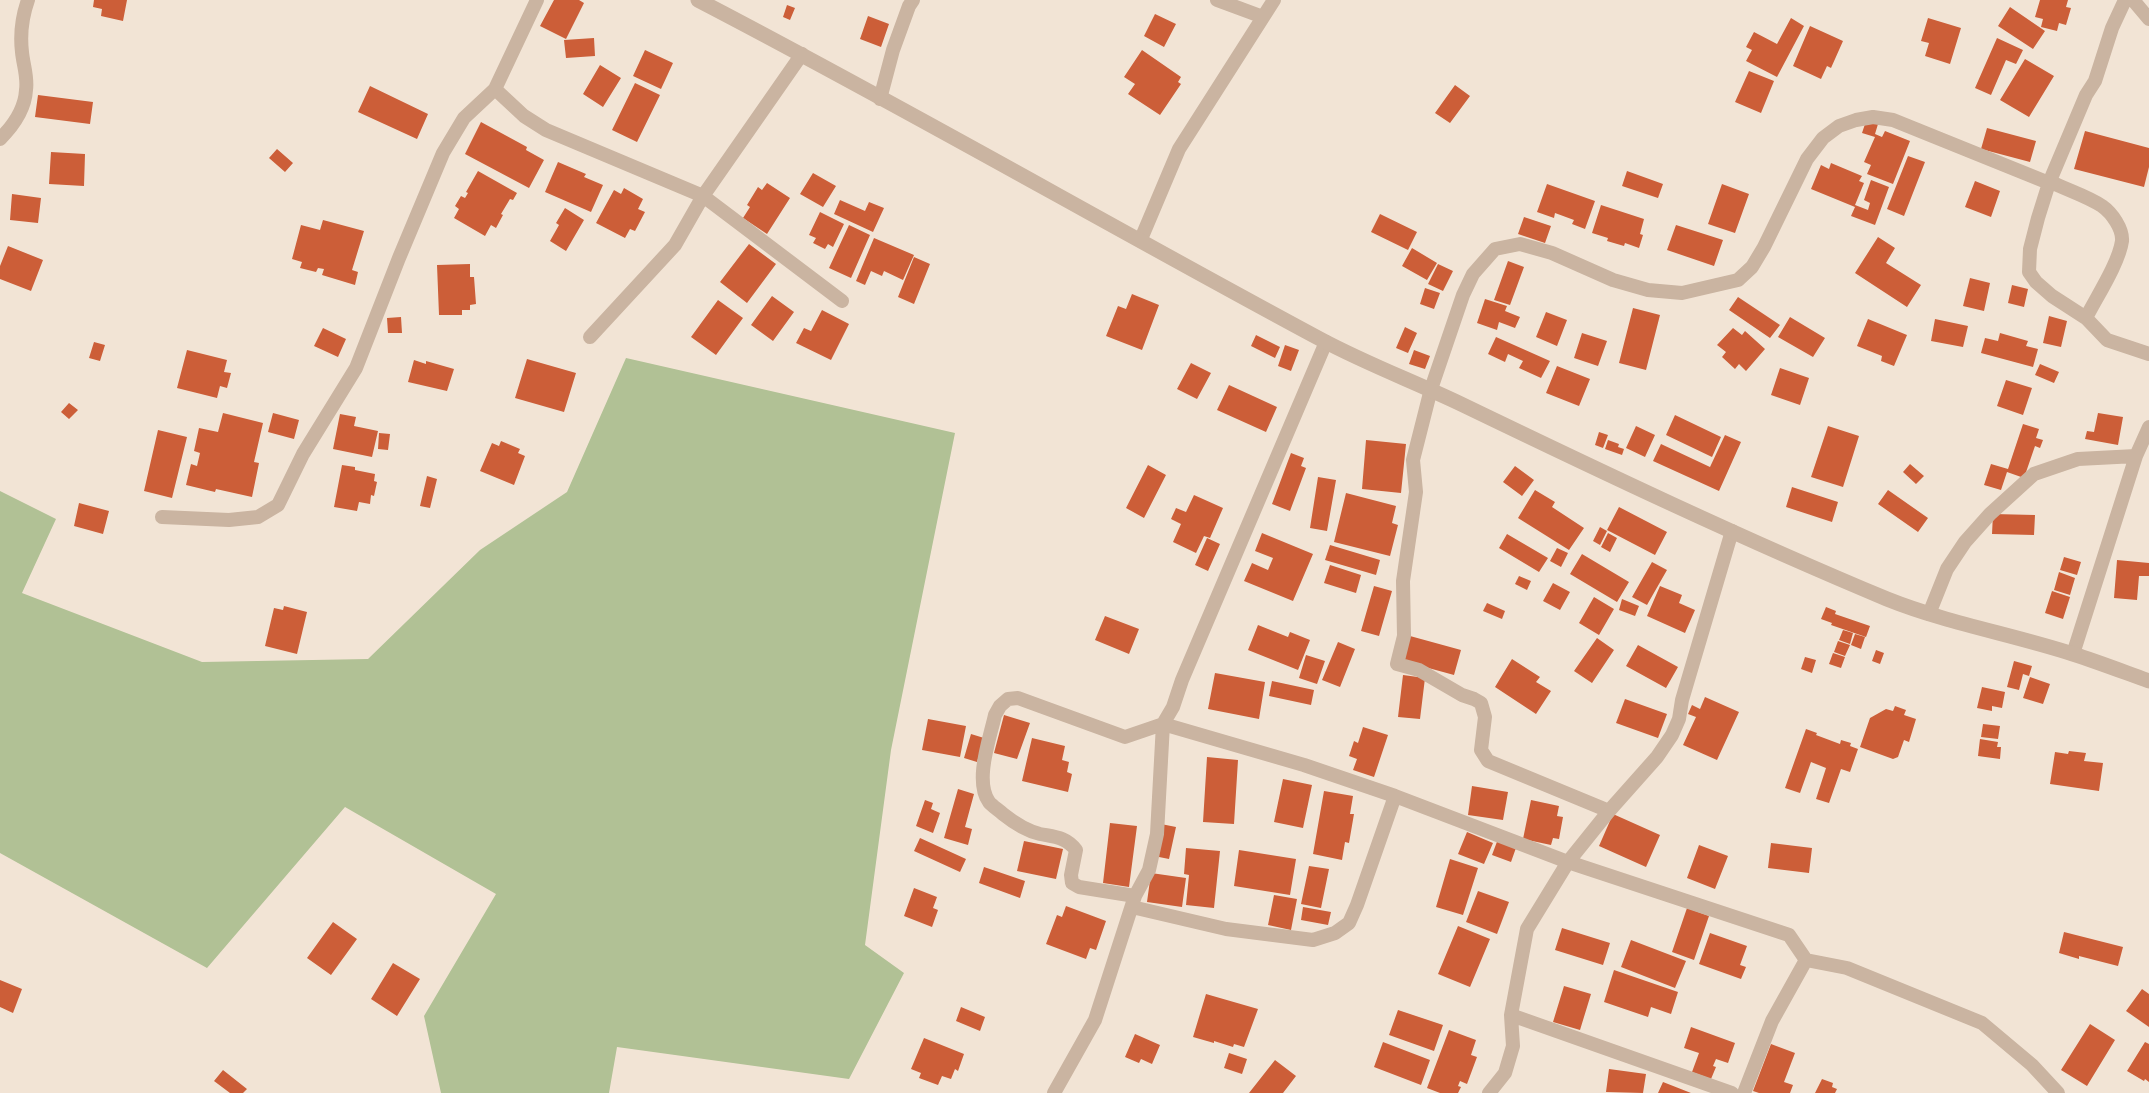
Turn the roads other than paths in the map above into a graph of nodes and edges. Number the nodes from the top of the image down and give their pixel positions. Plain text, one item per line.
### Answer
1 (27, 0) edge
2 (537, 0) edge
3 (698, 0) edge
4 (913, 0) edge
5 (1217, 0) edge
6 (1274, 0) edge
7 (2125, 0) edge
8 (2133, 0) edge
9 (1263, 17) junction
10 (2149, 19) edge
11 (802, 54) junction
12 (495, 89) junction
13 (880, 99) junction
14 (0, 139) edge
15 (2050, 182) junction
16 (703, 196) junction
17 (1141, 239) junction
18 (842, 301) dead end
19 (2086, 318) junction
20 (590, 337) dead end
21 (1326, 342) junction
22 (2149, 354) edge
23 (1431, 389) junction
24 (2149, 427) edge
25 (2136, 456) junction
26 (162, 517) dead end
27 (1732, 531) junction
28 (1929, 614) junction
29 (2073, 654) junction
30 (2149, 681) edge
31 (1163, 724) junction
32 (1395, 796) junction
33 (1609, 811) junction
34 (1568, 861) junction
35 (1133, 902) junction
36 (1806, 960) junction
37 (1511, 1015) junction
38 (1054, 1093) edge
39 (1489, 1093) edge
40 (1732, 1093) edge
41 (1744, 1093) edge
42 (2058, 1093) edge

1 - 14 street
2 - 12 street
3 - 11 street
4 - 13 street
5 - 9 street
6 - 9 street
7 - 15 street
8 - 10 street
9 - 17 street
11 - 13 street
11 - 16 street
12 - 16 street
12 - 26 street
13 - 17 street
15 - 19 street
15 - 19 street
15 - 23 street
16 - 18 street
16 - 20 street
17 - 21 street
19 - 22 street
21 - 23 street
21 - 31 street
23 - 27 street
23 - 33 street
24 - 25 street
25 - 28 street
25 - 29 street
27 - 28 street
27 - 33 street
28 - 29 street
29 - 30 street
31 - 32 street
31 - 35 street
31 - 35 street
32 - 34 street
32 - 35 street
33 - 34 street
34 - 36 street
34 - 37 street
35 - 38 street
36 - 41 street
36 - 42 street
37 - 39 street
37 - 40 street

